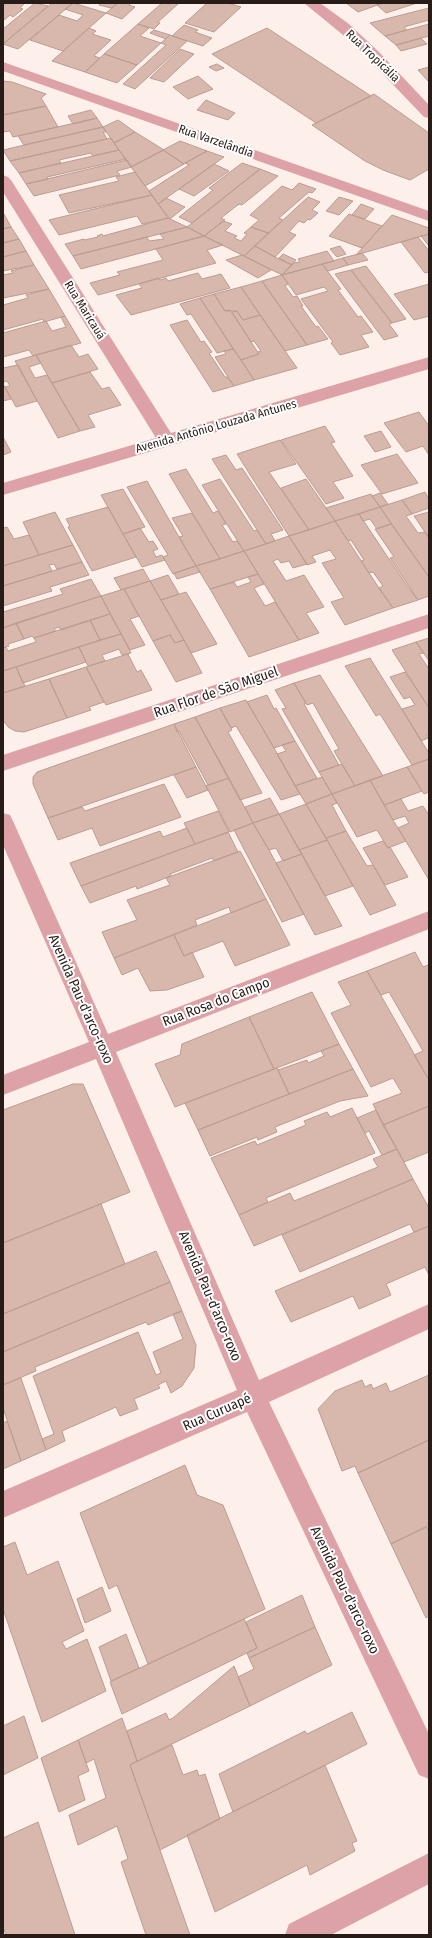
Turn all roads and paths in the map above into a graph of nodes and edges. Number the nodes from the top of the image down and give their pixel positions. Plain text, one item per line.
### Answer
1 (305, 4) edge
2 (3, 66) edge
3 (429, 114) edge
4 (3, 180) edge
5 (429, 202) edge
6 (400, 206) junction
7 (429, 216) edge
8 (429, 363) edge
9 (166, 440) junction
10 (3, 489) edge
11 (429, 621) edge
12 (3, 763) edge
13 (3, 821) edge
14 (429, 920) edge
15 (102, 1046) junction
16 (3, 1085) edge
17 (429, 1316) edge
18 (252, 1396) junction
19 (3, 1505) edge
20 (429, 1765) edge
21 (429, 1868) edge
22 (300, 1935) edge

1 - 3 street, Rua Tropicália
2 - 6 street, Rua Varzelândia
4 - 9 street, Rua Maricauá
5 - 6 street
6 - 7 street, Rua Varzelândia
8 - 9 street, Avenida Antônio Louzada Antunes
9 - 10 street, Avenida Antônio Louzada Antunes
11 - 12 street, Rua Flor de São Miguel
13 - 15 street, Avenida Pau-d'arco-roxo
14 - 15 street, Rua Rosa do Campo
15 - 16 street, Rua Rosa do Campo
15 - 18 street, Avenida Pau-d'arco-roxo
17 - 18 street, Rua Curuapé
18 - 19 street, Rua Curuapé
18 - 20 street, Avenida Pau-d'arco-roxo
21 - 22 street

